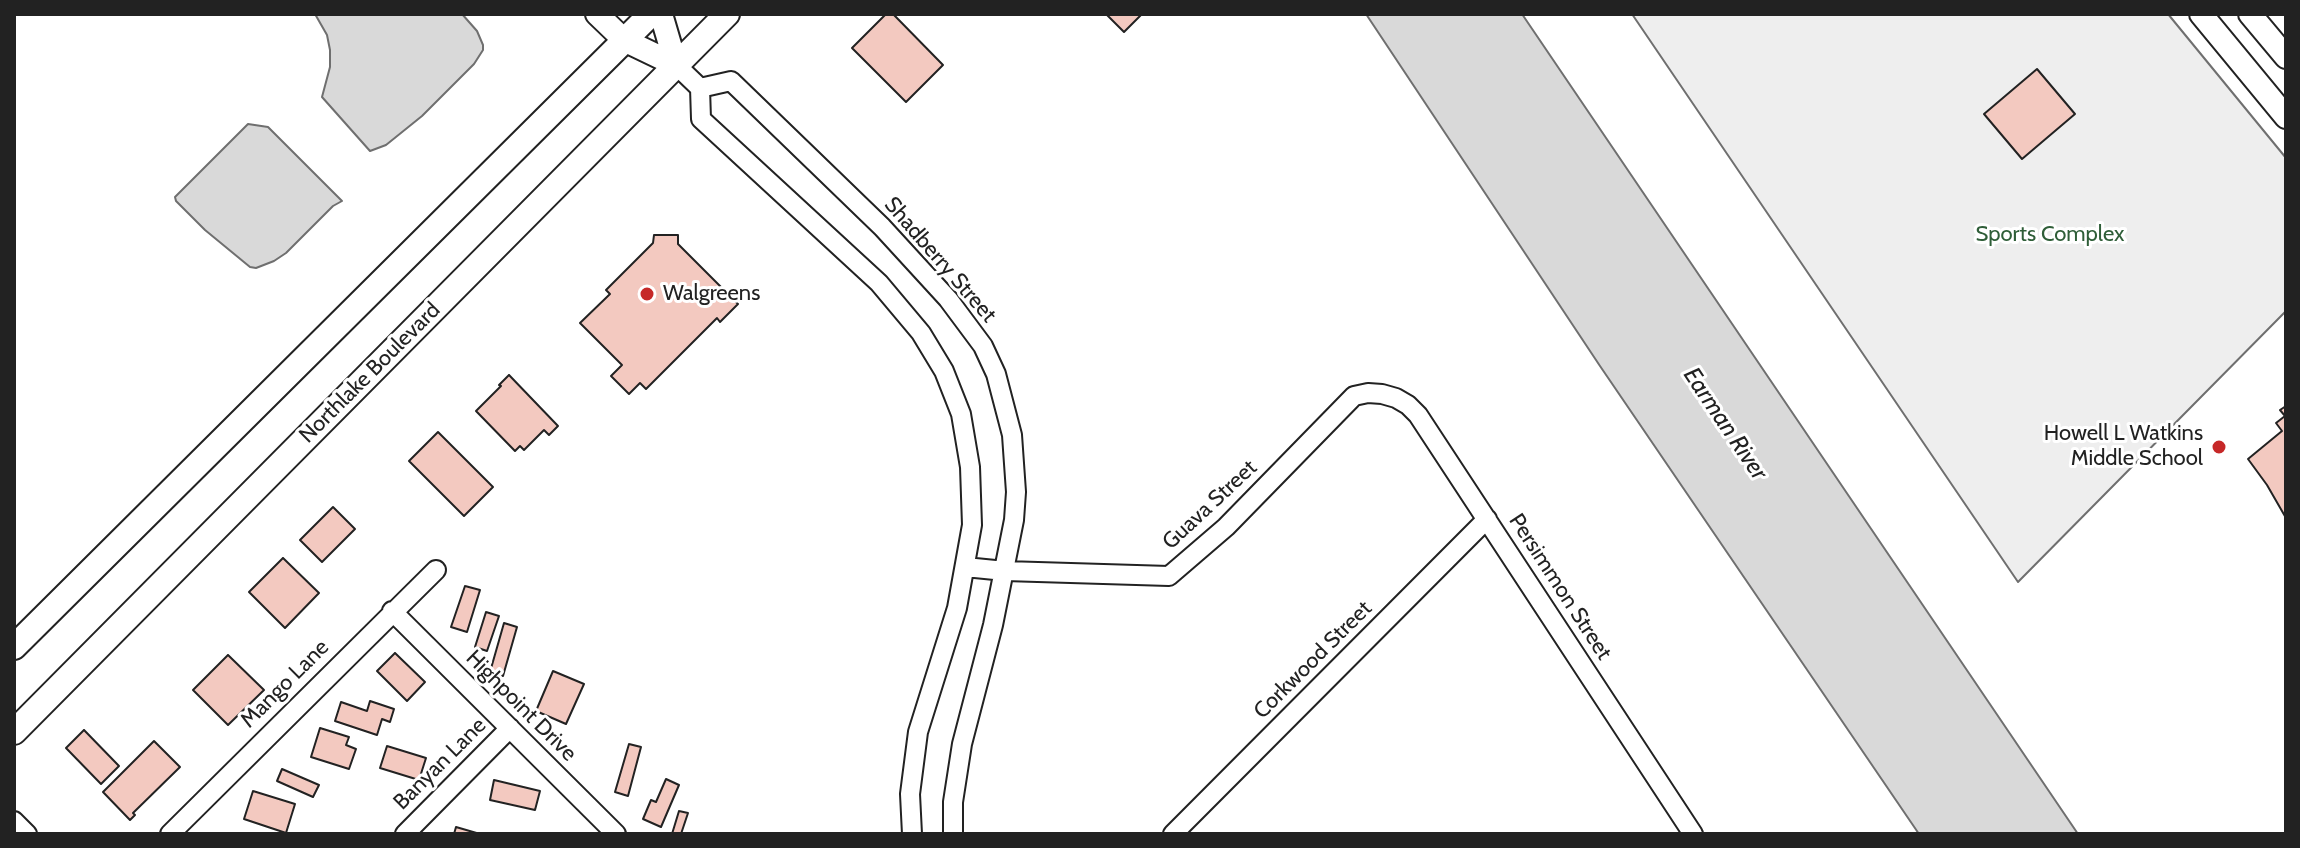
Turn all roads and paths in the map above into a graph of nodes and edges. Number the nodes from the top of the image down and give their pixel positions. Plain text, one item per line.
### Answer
1 (597, 14) edge
2 (651, 14) edge
3 (661, 14) edge
4 (727, 14) edge
5 (2201, 14) edge
6 (2250, 14) edge
7 (624, 40) junction
8 (2286, 57) edge
9 (676, 65) junction
10 (700, 88) junction
11 (2286, 117) edge
12 (1368, 393) joint
13 (1487, 519) junction
14 (965, 567) junction
15 (436, 570) dead end
16 (1005, 571) junction
17 (392, 611) junction
18 (14, 647) edge
19 (510, 728) junction
20 (14, 732) edge
21 (14, 821) edge
22 (1684, 830) edge
23 (27, 834) edge
24 (170, 834) edge
25 (405, 834) edge
26 (616, 834) edge
27 (912, 834) edge
28 (953, 834) edge
29 (1173, 834) edge

1 - 7 street
2 - 7 main road
3 - 9 street
4 - 9 main road, Northlake Boulevard
5 - 11 street
6 - 8 street
7 - 9 street
7 - 18 main road
9 - 10 street
9 - 20 main road, Northlake Boulevard
10 - 14 street
10 - 16 street, Shadberry Street
12 - 13 street, Persimmon Street
12 - 16 street, Guava Street
13 - 22 street, Persimmon Street
13 - 29 street, Corkwood Street
14 - 16 street, Guava Street
14 - 27 street
15 - 17 street, Mango Lane
16 - 28 street, Shadberry Street
17 - 19 street, Highpoint Drive
17 - 24 street, Mango Lane
19 - 25 street, Banyan Lane
19 - 26 street, Highpoint Drive
21 - 23 street

